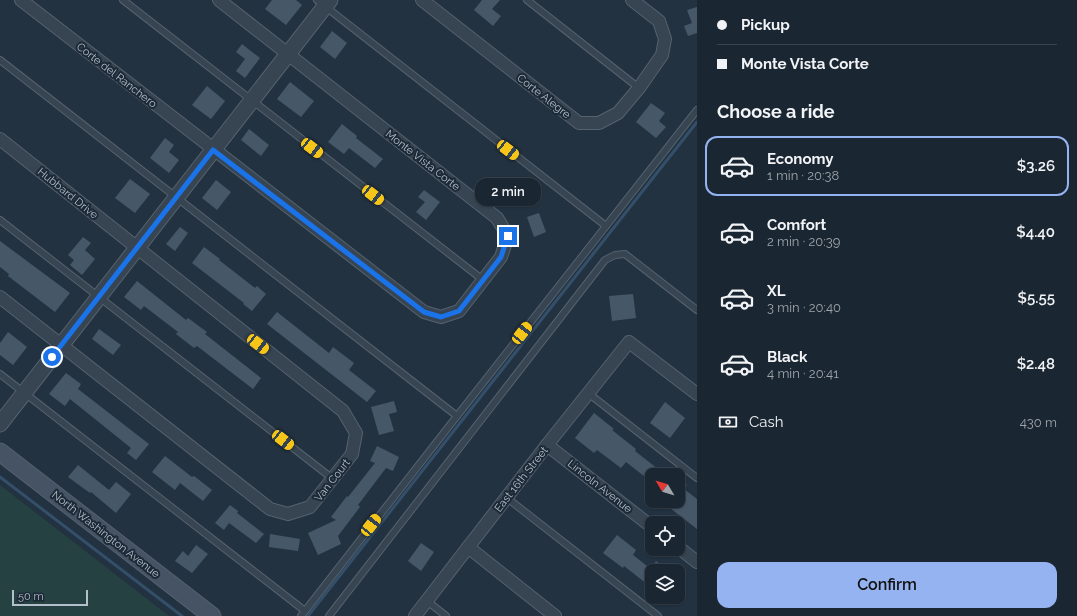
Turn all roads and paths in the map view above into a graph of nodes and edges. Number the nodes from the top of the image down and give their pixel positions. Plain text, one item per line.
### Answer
1 (21, 0) edge
2 (123, 0) edge
3 (218, 0) edge
4 (422, 0) edge
5 (527, 0) edge
6 (632, 0) edge
7 (324, 2) edge
8 (288, 54) junction
9 (0, 60) edge
10 (639, 88) junction
11 (252, 100) junction
12 (697, 110) edge
13 (0, 139) edge
14 (213, 150) junction
15 (176, 197) junction
16 (0, 220) edge
17 (606, 226) junction
18 (137, 248) junction
19 (482, 280) junction
20 (99, 297) junction
21 (0, 298) edge
22 (697, 310) edge
23 (61, 345) junction
24 (0, 374) edge
25 (24, 392) junction
26 (588, 393) junction
27 (697, 394) edge
28 (457, 416) junction
29 (0, 424) edge
30 (547, 445) junction
31 (0, 452) edge
32 (332, 478) junction
33 (697, 478) edge
34 (507, 498) junction
35 (645, 522) edge
36 (468, 547) junction
37 (685, 553) edge
38 (697, 562) edge
39 (427, 601) junction
40 (303, 613) edge
41 (212, 616) edge
42 (329, 616) edge
43 (415, 616) edge
44 (446, 616) edge
45 (555, 616) edge
46 (658, 616) edge

1 - 14 street, Corte del Ranchero
2 - 11 lane
3 - 8 street
4 - 10 street, Corte Alegre
5 - 10 lane
6 - 10 street, Corte Alegre
7 - 8 street
7 - 17 lane
8 - 11 street
8 - 19 street, Monte Vista Corte
9 - 15 lane
11 - 14 street
11 - 19 lane
12 - 17 lane
13 - 18 street, Hubbard Drive
14 - 15 street
14 - 19 street, Monte Vista Corte
15 - 18 street
15 - 28 lane
16 - 20 lane
17 - 28 lane
18 - 20 street
18 - 32 street, Van Court
20 - 23 street
20 - 32 lane
21 - 23 street, Van Court
22 - 42 lane
23 - 25 street
23 - 32 street, Van Court
24 - 25 lane
25 - 29 street
25 - 40 lane
26 - 27 street, East 16th Street
26 - 30 street, East 16th Street
26 - 33 lane
28 - 40 lane
30 - 34 street, East 16th Street
30 - 35 street, Lincoln Avenue
31 - 41 main road, North Washington Avenue
34 - 36 street, East 16th Street
34 - 46 lane
36 - 39 street, East 16th Street
36 - 45 street
37 - 38 street
39 - 43 street, East 16th Street
39 - 44 lane

